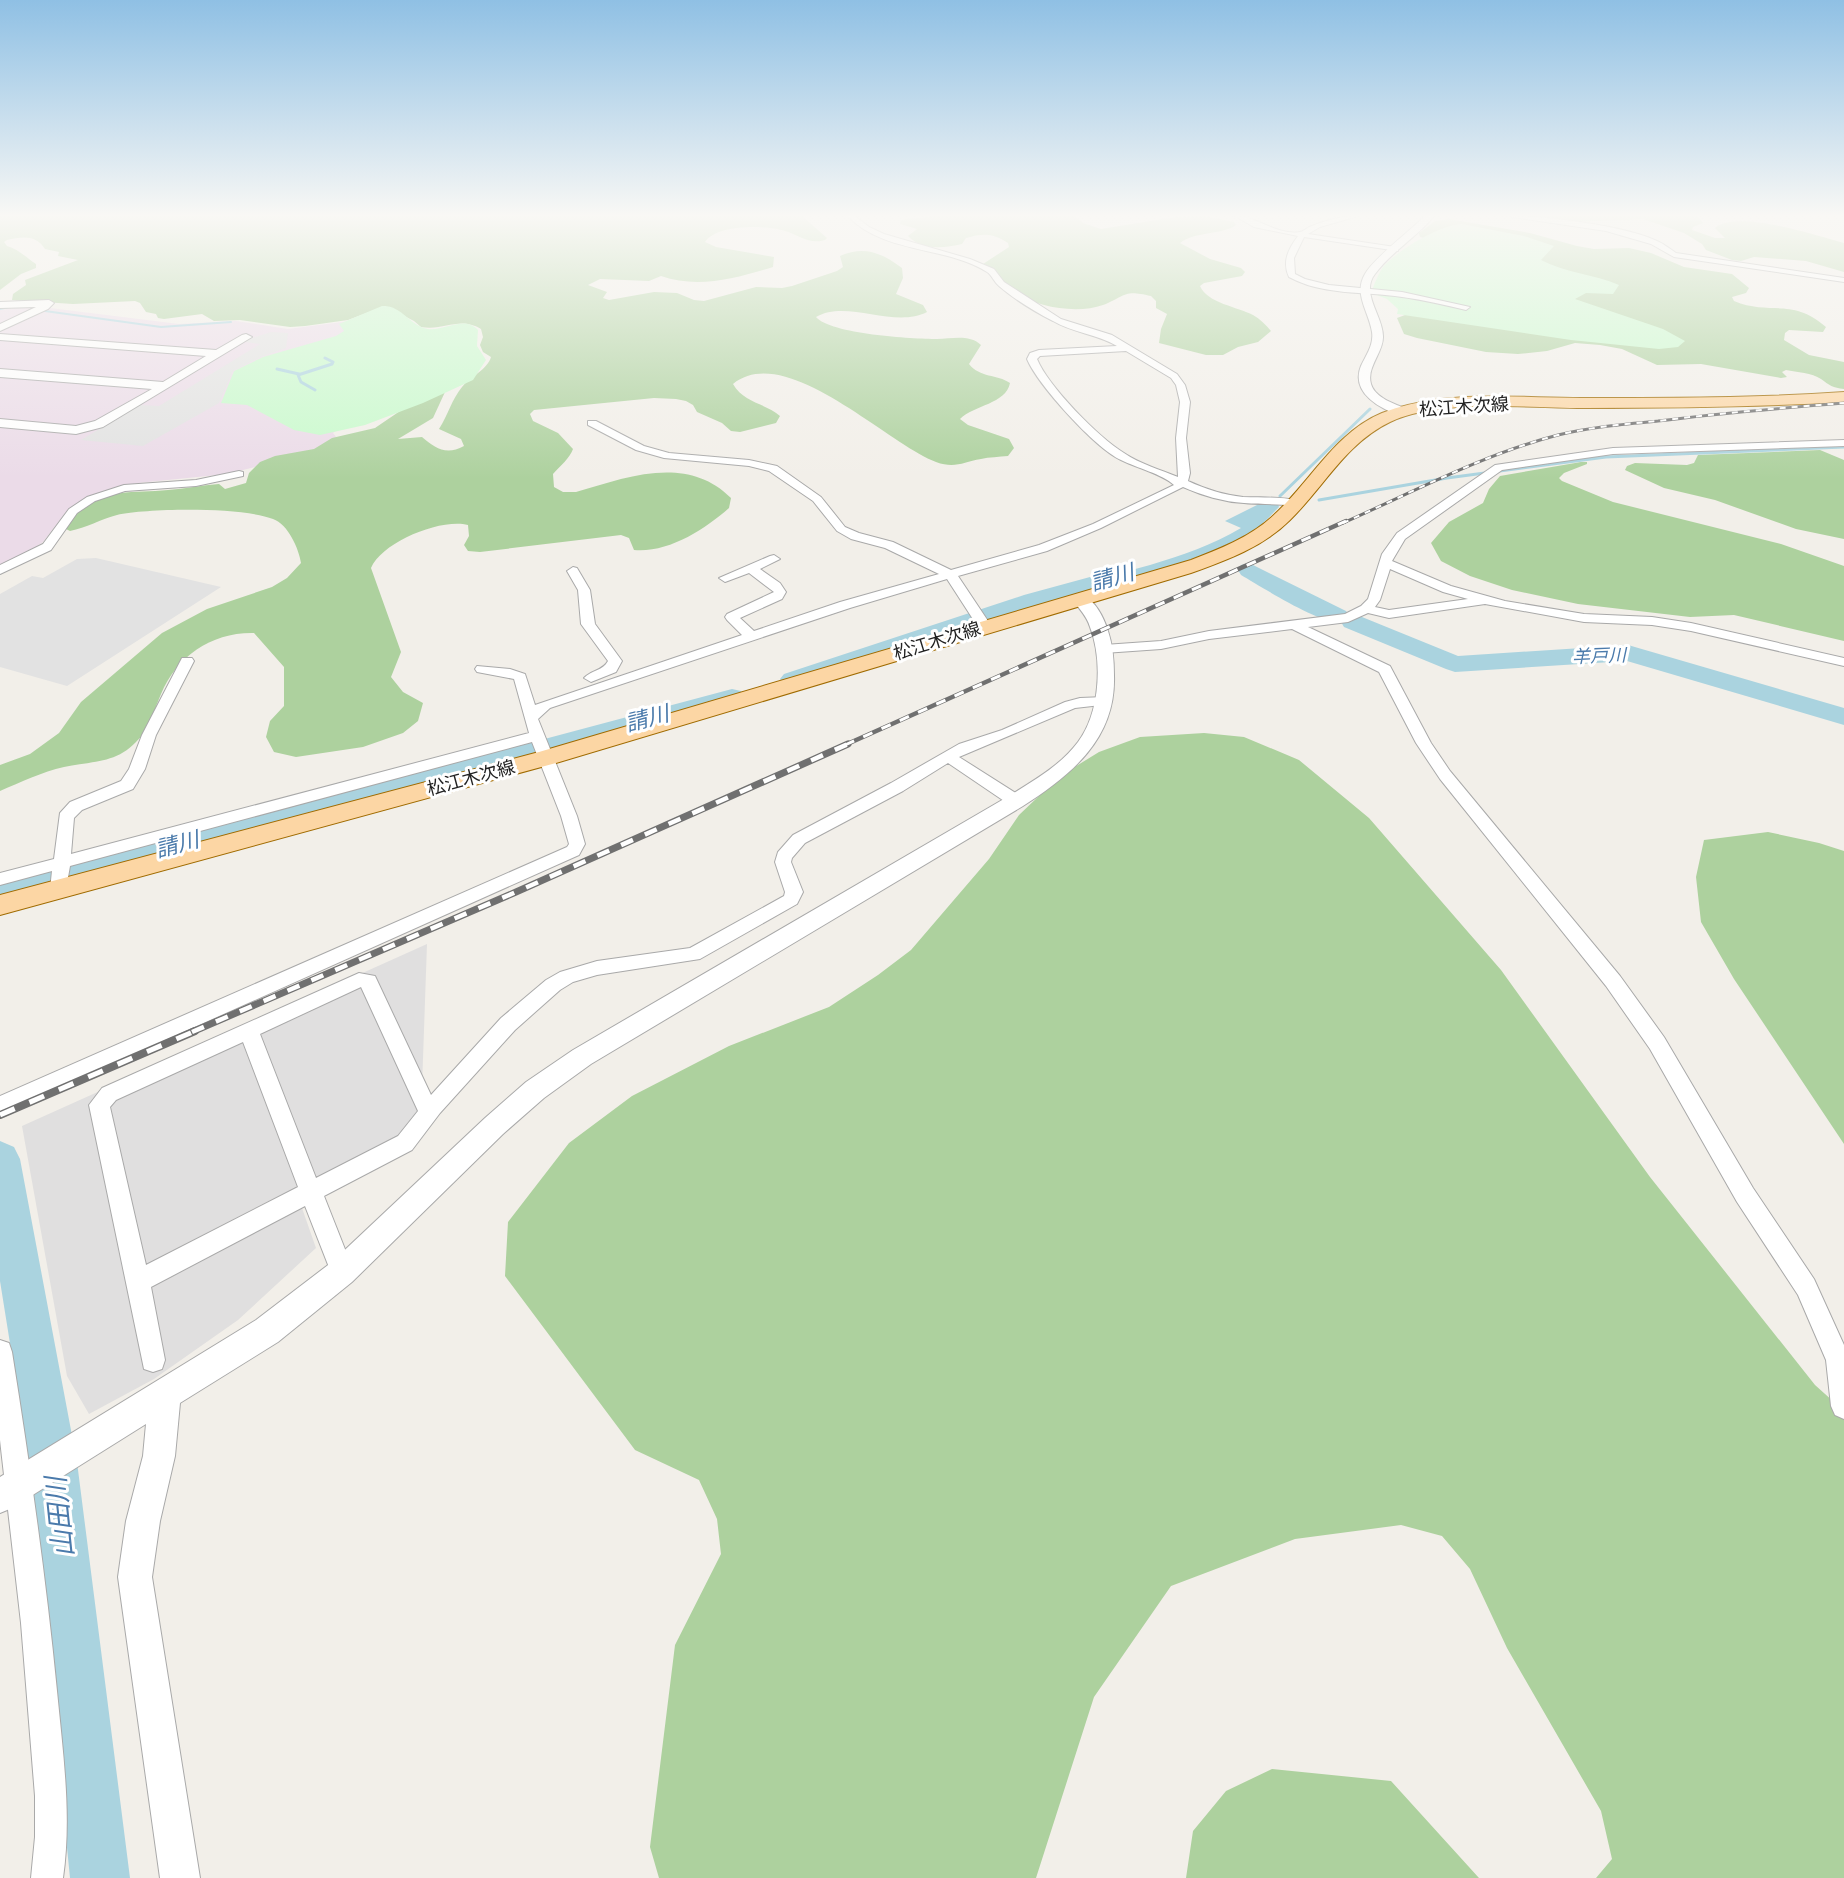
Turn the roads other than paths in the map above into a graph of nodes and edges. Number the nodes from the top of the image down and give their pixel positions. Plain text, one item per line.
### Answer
1 (1031, 304) edge
2 (1368, 304) edge
3 (1449, 304) edge
4 (0, 305) edge
5 (1466, 307) dead end
6 (0, 328) edge
7 (0, 337) edge
8 (246, 337) dead end
9 (1126, 348) junction
10 (218, 354) junction
11 (0, 373) edge
12 (165, 386) junction
13 (1844, 398) edge
14 (1403, 412) junction
15 (0, 423) edge
16 (592, 423) dead end
17 (1844, 443) edge
18 (239, 474) dead end
19 (1182, 482) junction
20 (1296, 503) junction
21 (774, 559) dead end
22 (1385, 563) junction
23 (750, 568) junction
24 (0, 570) edge
25 (573, 572) dead end
26 (949, 574) junction
27 (725, 578) dead end
28 (1081, 600) junction
29 (1484, 600) junction
30 (1366, 609) junction
31 (980, 619) junction
32 (1296, 625) junction
33 (750, 635) junction
34 (1104, 649) junction
35 (187, 661) dead end
36 (1844, 662) edge
37 (482, 669) dead end
38 (1105, 701) junction
39 (529, 714) junction
40 (537, 736) junction
41 (949, 757) junction
42 (547, 758) junction
43 (1016, 801) junction
44 (60, 874) junction
45 (0, 879) edge
46 (0, 905) edge
47 (249, 1031) junction
48 (2, 1104) edge
49 (433, 1107) junction
50 (311, 1192) junction
51 (342, 1272) junction
52 (138, 1281) junction
53 (0, 1352) edge
54 (153, 1360) dead end
55 (165, 1396) junction
56 (1844, 1406) edge
57 (20, 1484) edge
58 (47, 1878) edge
59 (180, 1878) edge

1 - 9 street
2 - 14 street
3 - 5 street
4 - 6 street
7 - 10 street
8 - 10 street
9 - 19 street
9 - 19 street
10 - 12 street
11 - 12 street
12 - 15 street
13 - 14 main road, 松江木次線
14 - 20 main road, 松江木次線
16 - 26 street
17 - 22 street
18 - 24 street
19 - 20 street
19 - 26 street
20 - 28 main road, 松江木次線
21 - 23 street
22 - 29 street
22 - 30 street
23 - 27 street
23 - 33 street
25 - 39 street
26 - 31 street
26 - 33 street
28 - 31 main road, 松江木次線
28 - 34 street
29 - 30 street
29 - 36 street
30 - 32 street
31 - 42 main road, 松江木次線
32 - 34 street
32 - 56 street
33 - 39 street
34 - 38 street
35 - 44 street
37 - 39 street
38 - 41 street
38 - 43 street
39 - 40 street
40 - 42 street
40 - 44 street
41 - 43 street
41 - 49 street
42 - 44 main road, 松江木次線
42 - 48 street
43 - 51 street
44 - 45 street
44 - 46 main road, 松江木次線
47 - 49 street
47 - 50 street
47 - 52 street
49 - 50 street
50 - 51 street
50 - 52 street
51 - 55 street
52 - 54 street
53 - 57 street
55 - 57 street
55 - 59 street
57 - 58 street

